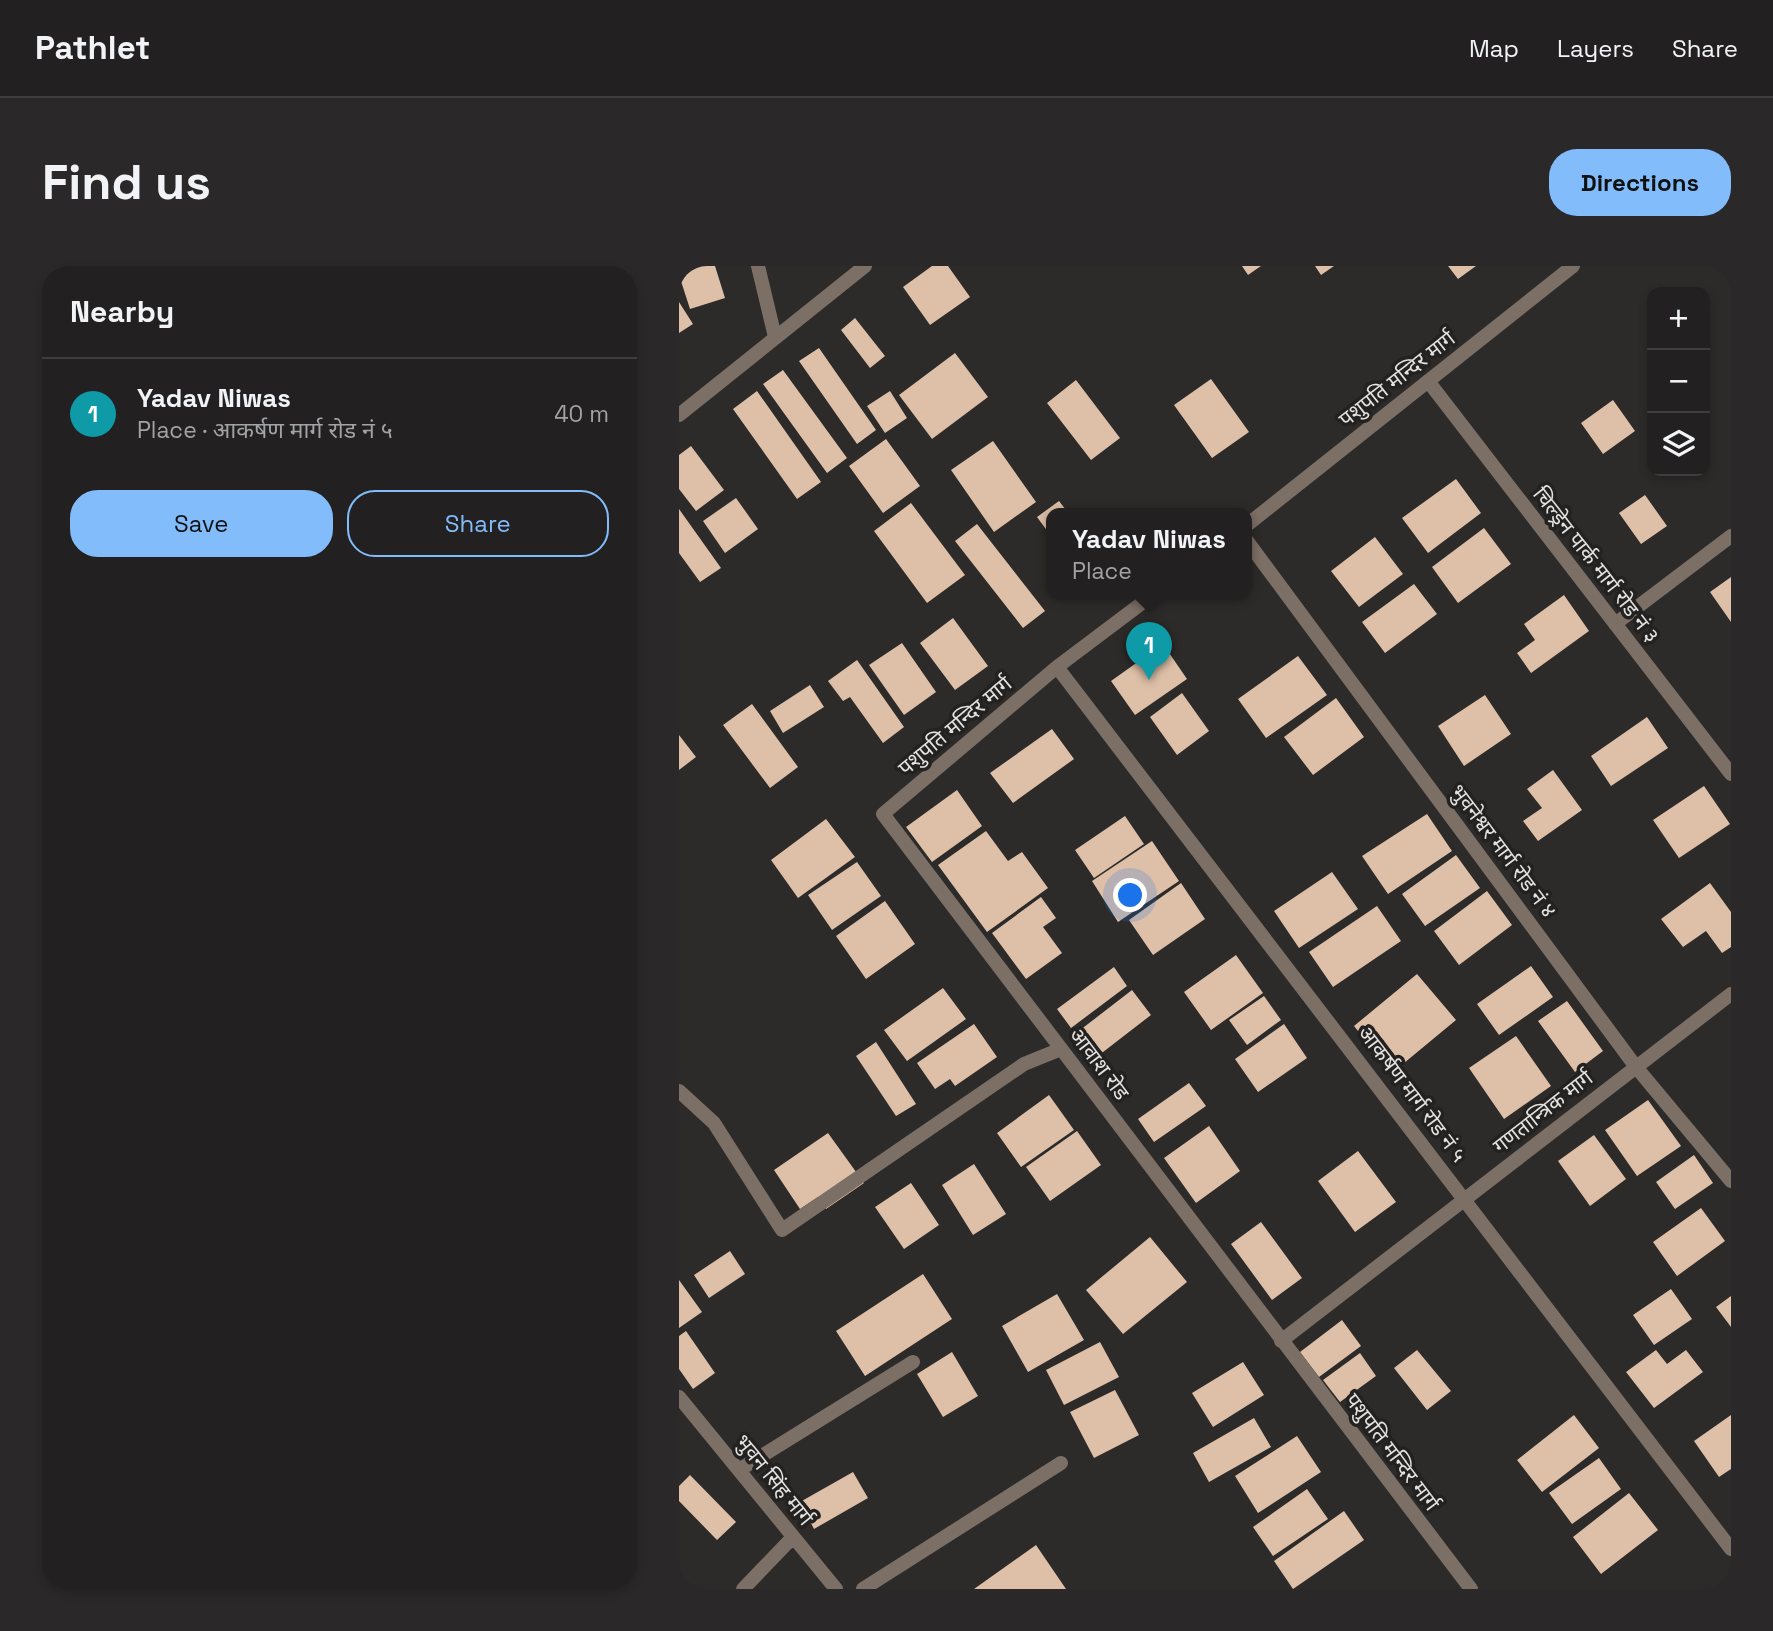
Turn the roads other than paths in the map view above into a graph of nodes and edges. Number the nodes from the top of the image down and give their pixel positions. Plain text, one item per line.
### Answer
1 (758, 266) edge
2 (865, 266) edge
3 (1573, 266) edge
4 (775, 337) junction
5 (1428, 381) junction
6 (679, 415) edge
7 (1252, 520) edge
8 (1731, 536) edge
9 (1252, 548) edge
10 (1147, 599) edge
11 (1615, 624) junction
12 (1057, 667) junction
13 (1731, 774) edge
14 (883, 814) joint
15 (1731, 994) edge
16 (1061, 1049) junction
17 (1636, 1067) junction
18 (679, 1091) edge
19 (1731, 1181) edge
20 (1465, 1198) junction
21 (1281, 1340) junction
22 (913, 1362) dead end
23 (680, 1401) edge
24 (1061, 1464) dead end
25 (739, 1470) junction
26 (793, 1537) junction
27 (1731, 1549) edge
28 (743, 1589) edge
29 (836, 1589) edge
30 (863, 1589) edge
31 (1471, 1589) edge

1 - 4 street
2 - 4 street
3 - 5 street, पशुपति मन्दिर मार्ग
4 - 6 street
5 - 7 street, पशुपति मन्दिर मार्ग
5 - 11 street, चिल्ड्रेन पार्क मार्ग रोड नं ३
8 - 11 street
9 - 17 street, भुवनेश्वर मार्ग रोड नं ४
10 - 12 street, पशुपति मन्दिर मार्ग
11 - 13 street, चिल्ड्रेन पार्क मार्ग रोड नं ३
12 - 14 street, पशुपति मन्दिर मार्ग
12 - 20 street, आकर्षण मार्ग रोड नं ५
14 - 16 street, आवाश रोड
15 - 17 street, गणतान्त्रिक मार्ग
16 - 18 street
16 - 21 street, आवाश रोड
17 - 19 street, भुवनेश्वर मार्ग रोड नं ४
17 - 20 street, गणतान्त्रिक मार्ग
20 - 21 street, गणतान्त्रिक मार्ग
20 - 27 street, आकर्षण मार्ग रोड नं ५
21 - 31 street, पशुपति मन्दिर मार्ग
22 - 25 street
23 - 25 street, भुवन सिंह मार्ग
24 - 30 street
25 - 26 street, भुवन सिंह मार्ग
26 - 28 street
26 - 29 street, भुवन सिंह मार्ग

